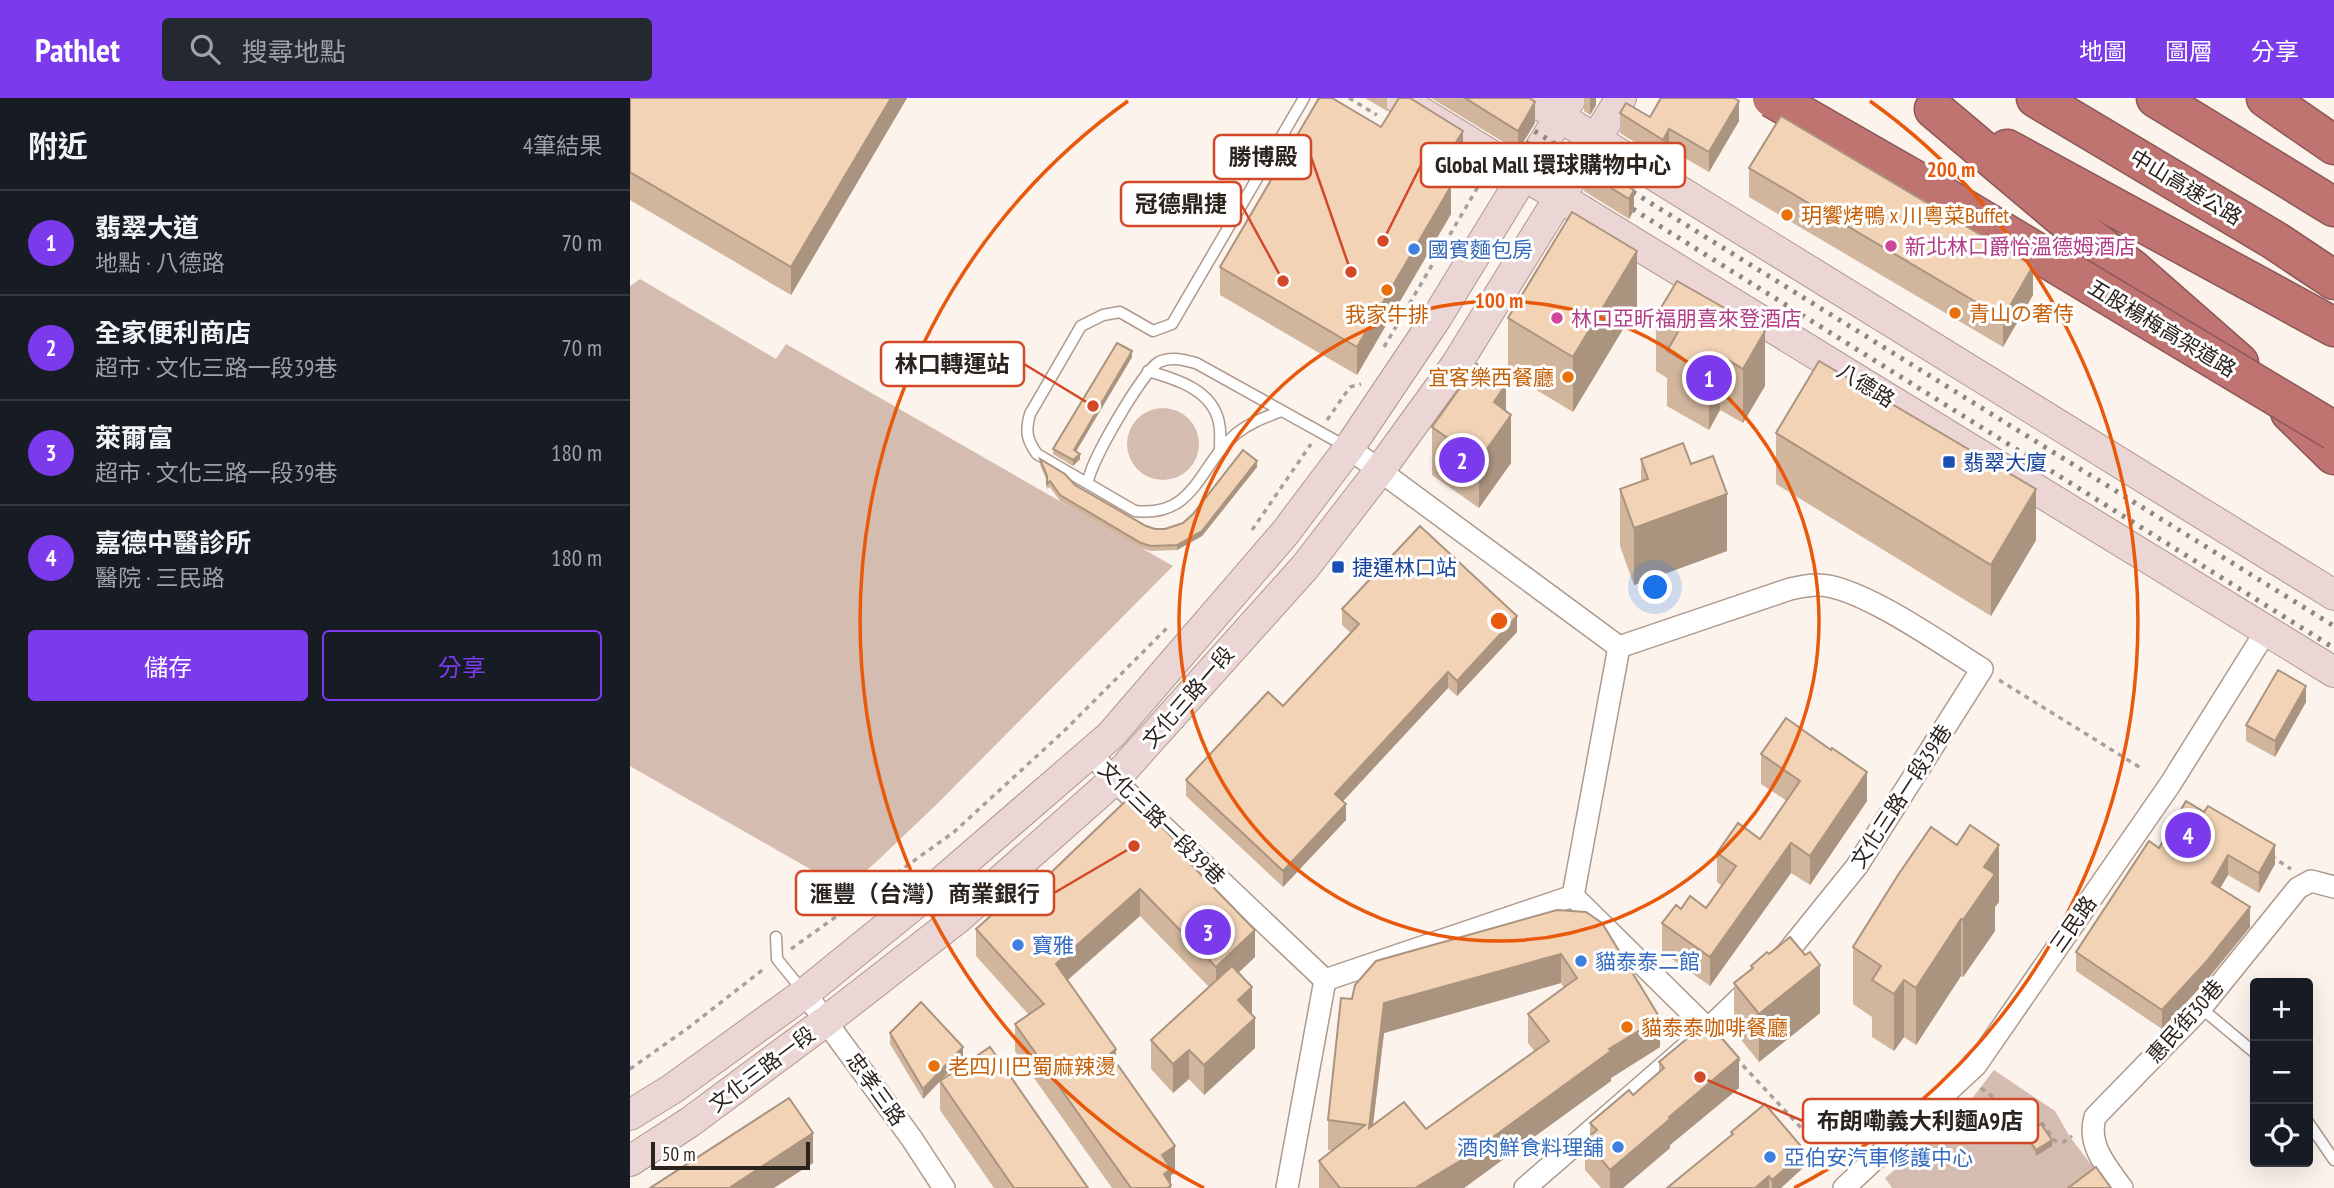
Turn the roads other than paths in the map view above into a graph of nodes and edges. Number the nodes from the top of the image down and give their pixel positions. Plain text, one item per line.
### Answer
1 (1304, 98) edge
2 (1398, 98) edge
3 (1529, 98) edge
4 (1772, 98) edge
5 (2036, 98) edge
6 (2156, 98) edge
7 (2266, 98) edge
8 (1925, 103) edge
9 (1617, 104) edge
10 (1565, 107) edge
11 (1595, 137) junction
12 (2334, 145) edge
13 (1523, 175) junction
14 (1559, 197) junction
15 (2334, 207) edge
16 (2334, 280) edge
17 (2334, 327) edge
18 (1148, 371) junction
19 (1282, 411) junction
20 (2334, 431) edge
21 (1349, 448) junction
22 (1220, 450) junction
23 (2334, 455) edge
24 (1380, 470) junction
25 (1088, 484) junction
26 (2334, 595) edge
27 (2266, 631) junction
28 (1619, 648) junction
29 (2334, 672) edge
30 (1091, 753) junction
31 (1115, 780) junction
32 (2334, 887) edge
33 (1573, 896) junction
34 (776, 937) dead end
35 (1325, 980) junction
36 (805, 993) junction
37 (2201, 1008) junction
38 (827, 1021) junction
39 (1708, 1029) junction
40 (2250, 1050) edge
41 (630, 1115) edge
42 (2313, 1129) edge
43 (2334, 1160) edge
44 (630, 1161) edge
45 (944, 1188) edge
46 (1287, 1188) edge
47 (1525, 1188) edge
48 (1844, 1188) edge
49 (2122, 1188) edge

1 - 25 lane
2 - 13 street, 八德路
3 - 10 street
4 - 20 highway, 五股楊梅高架道路, bridge
5 - 16 highway, 中山高速公路
6 - 15 highway
7 - 12 highway
8 - 17 highway
8 - 23 highway
9 - 11 street, 文化三路一段
10 - 11 street
10 - 13 street, 文化三路一段
11 - 14 street, 文化三路一段
11 - 26 street
13 - 14 street, 八德路
13 - 21 street, 文化三路一段
14 - 24 street, 文化三路一段
14 - 27 street, 八德路
18 - 19 lane
18 - 22 lane
18 - 25 lane
19 - 21 lane
19 - 22 lane
21 - 24 street
21 - 30 street, 文化三路一段
22 - 25 lane
24 - 28 street
24 - 31 street, 文化三路一段
27 - 29 street, 八德路
27 - 48 street, 三民路
28 - 33 street
28 - 39 street, 文化三路一段39巷
30 - 31 street, 文化三路一段39巷
30 - 36 street, 文化三路一段
31 - 35 street, 文化三路一段39巷
31 - 38 street, 文化三路一段
32 - 37 street, 惠民街30巷
33 - 35 street
33 - 39 street
34 - 36 lane
35 - 46 street
36 - 38 street, 忠孝三路
36 - 41 street, 文化三路一段
37 - 40 lane
37 - 49 street, 惠民街30巷
38 - 44 street, 文化三路一段
38 - 45 street, 忠孝三路
39 - 47 street, 文化三路一段39巷
42 - 43 lane

